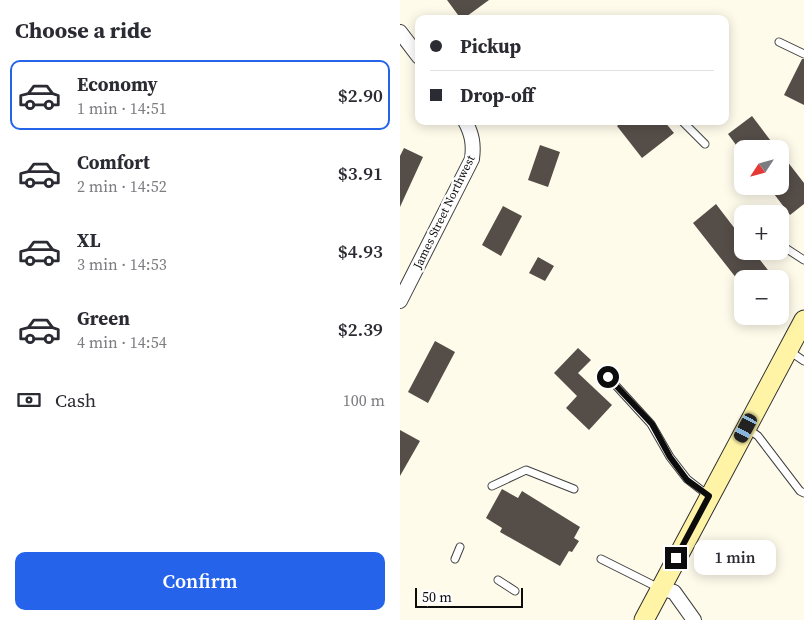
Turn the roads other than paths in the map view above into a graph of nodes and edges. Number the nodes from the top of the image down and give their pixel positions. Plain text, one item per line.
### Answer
1 (400, 32) edge
2 (780, 42) dead end
3 (415, 52) edge
4 (804, 54) edge
5 (467, 125) edge
6 (686, 125) edge
7 (705, 144) dead end
8 (789, 250) edge
9 (804, 260) edge
10 (400, 301) edge
11 (804, 320) edge
12 (788, 350) junction
13 (804, 361) edge
14 (608, 377) dead end
15 (746, 428) junction
16 (492, 486) dead end
17 (574, 489) dead end
18 (804, 493) edge
19 (709, 496) junction
20 (460, 547) dead end
21 (455, 559) dead end
22 (601, 560) dead end
23 (498, 580) dead end
24 (660, 588) junction
25 (515, 591) dead end
26 (644, 620) edge
27 (694, 620) edge

1 - 3 street
2 - 4 lane
5 - 10 street, James Street Northwest
6 - 7 lane
8 - 9 lane
11 - 12 street
12 - 13 lane
12 - 15 street
14 - 19 lane
15 - 18 lane
15 - 19 street
16 - 17 lane
19 - 24 street
20 - 21 lane
22 - 24 lane
23 - 25 lane
24 - 26 street
24 - 27 street

